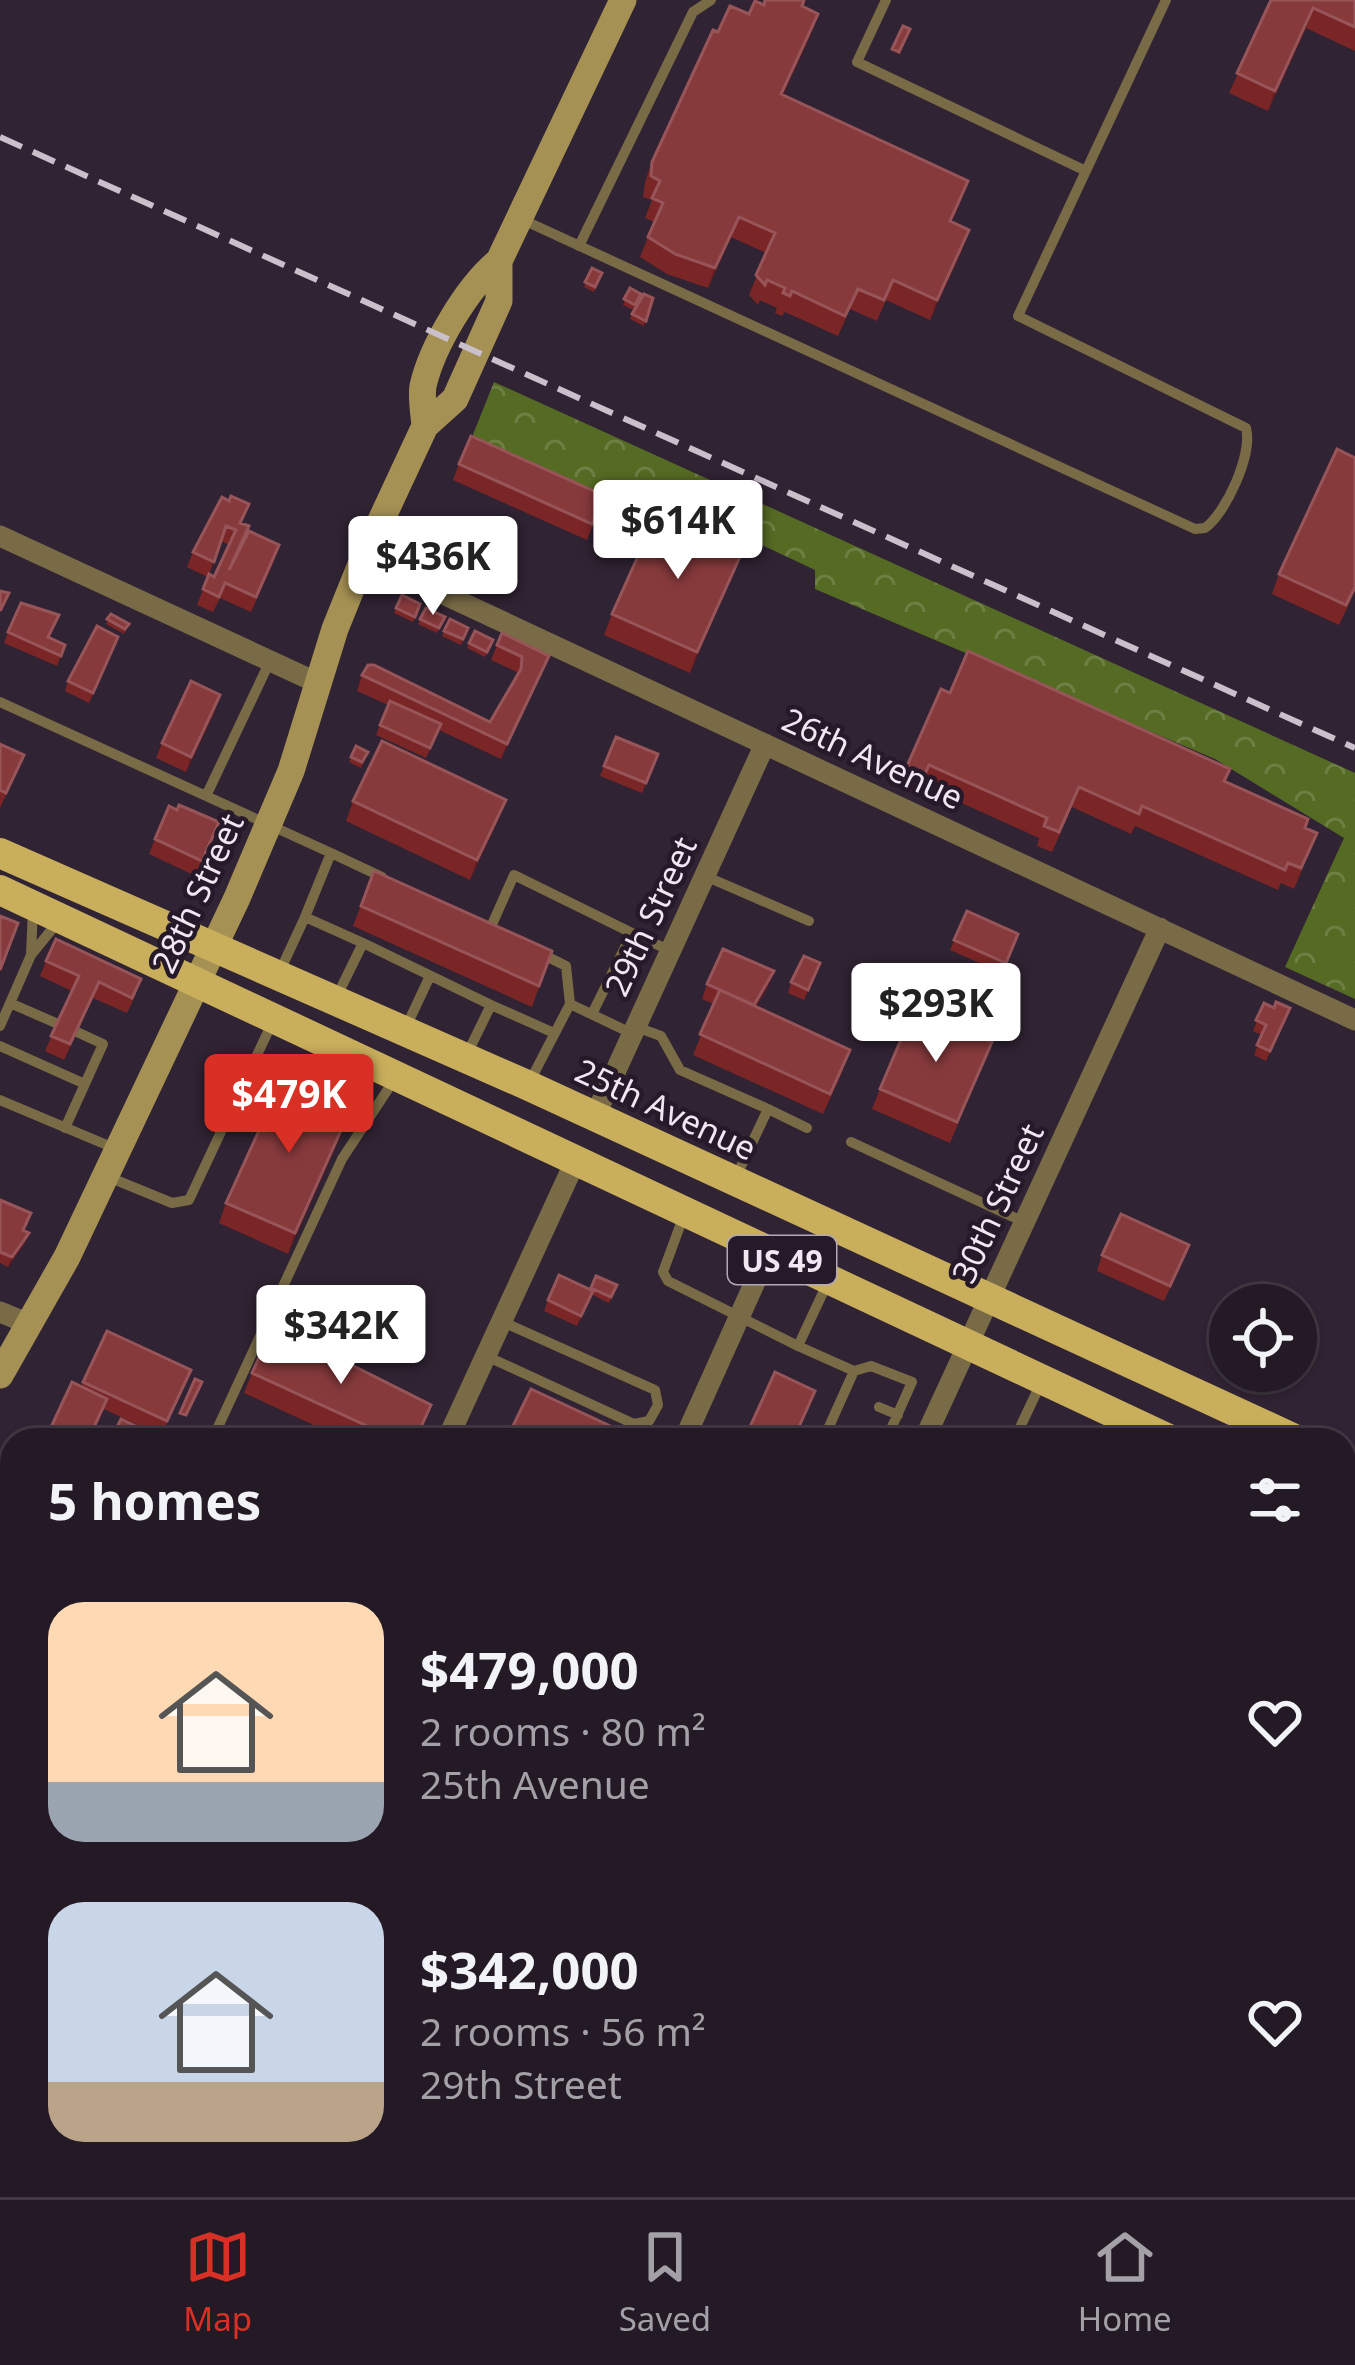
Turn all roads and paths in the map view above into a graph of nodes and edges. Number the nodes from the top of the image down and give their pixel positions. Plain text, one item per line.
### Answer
1 (623, 0) edge
2 (712, 0) edge
3 (886, 0) edge
4 (1166, 0) edge
5 (1086, 171) junction
6 (520, 219) junction
7 (578, 246) junction
8 (0, 536) edge
9 (364, 557) junction
10 (270, 661) junction
11 (320, 684) junction
12 (0, 702) edge
13 (765, 744) junction
14 (207, 794) junction
15 (267, 828) junction
16 (331, 853) junction
17 (0, 854) edge
18 (705, 876) junction
19 (391, 881) edge
20 (0, 890) edge
21 (46, 911) junction
22 (305, 917) junction
23 (470, 920) edge
24 (809, 921) dead end
25 (1160, 928) junction
26 (490, 929) junction
27 (632, 933) junction
28 (509, 938) edge
29 (363, 944) junction
30 (212, 947) junction
31 (528, 947) edge
32 (671, 951) junction
33 (31, 955) junction
34 (277, 976) junction
35 (430, 976) junction
36 (196, 980) junction
37 (335, 1000) junction
38 (10, 1003) junction
39 (491, 1004) junction
40 (570, 1004) junction
41 (592, 1014) junction
42 (275, 1018) junction
43 (1355, 1019) edge
44 (58, 1024) edge
45 (0, 1026) edge
46 (405, 1030) junction
47 (635, 1030) junction
48 (77, 1033) edge
49 (554, 1033) junction
50 (0, 1046) edge
51 (465, 1057) junction
52 (395, 1078) junction
53 (85, 1084) junction
54 (527, 1085) junction
55 (0, 1100) edge
56 (768, 1109) junction
57 (596, 1116) junction
58 (65, 1128) junction
59 (807, 1128) dead end
60 (851, 1142) dead end
61 (112, 1163) junction
62 (574, 1164) junction
63 (735, 1180) junction
64 (685, 1215) junction
65 (1024, 1222) junction
66 (768, 1253) junction
67 (828, 1281) junction
68 (990, 1297) junction
69 (0, 1312) edge
70 (739, 1318) junction
71 (502, 1321) junction
72 (28, 1324) junction
73 (968, 1345) junction
74 (798, 1346) junction
75 (485, 1357) junction
76 (854, 1371) junction
77 (0, 1375) edge
78 (1042, 1380) junction
79 (879, 1407) dead end
80 (898, 1415) junction
81 (218, 1428) edge
82 (452, 1428) edge
83 (689, 1428) edge
84 (832, 1428) edge
85 (892, 1428) edge
86 (930, 1428) edge
87 (1020, 1428) edge
88 (1144, 1428) edge
89 (1271, 1428) edge

1 - 6 main road, 28th Street
2 - 7 lane
3 - 5 lane
4 - 5 lane
5 - 7 lane
6 - 7 lane
6 - 9 main road, 28th Street
8 - 10 street
9 - 11 main road, 28th Street
9 - 13 street, 26th Avenue
10 - 11 street
10 - 14 lane
11 - 15 main road, 28th Street
12 - 14 lane
13 - 18 street, 29th Street
13 - 25 street, 26th Avenue
14 - 15 lane
15 - 16 lane
15 - 30 main road, 28th Street
16 - 19 lane
16 - 22 lane
17 - 30 main road, 25th Avenue / US 49
18 - 24 lane
18 - 32 street, 29th Street
20 - 21 main road, US 49
21 - 33 lane
21 - 33 lane
21 - 36 main road, US 49
22 - 29 lane
22 - 34 lane
23 - 26 lane
25 - 43 street, 26th Avenue
25 - 65 street, 30th Street
26 - 27 lane
26 - 28 lane
27 - 32 lane
27 - 41 lane
29 - 35 lane
29 - 37 lane
30 - 34 main road, 25th Avenue / US 49
30 - 36 main road, 28th Street
31 - 40 lane
32 - 47 street, 29th Street
33 - 38 lane
34 - 37 main road, 25th Avenue / US 49
35 - 39 lane
35 - 46 lane
36 - 42 main road, US 49
36 - 61 main road, 28th Street
37 - 46 main road, 25th Avenue / US 49
38 - 44 lane
38 - 45 lane
39 - 49 lane
39 - 51 lane
40 - 41 lane
40 - 49 lane
41 - 47 lane
42 - 52 main road, US 49
42 - 61 lane
46 - 51 main road, 25th Avenue / US 49
47 - 56 lane
47 - 57 street, 29th Street
48 - 53 lane
49 - 54 lane
50 - 53 lane
51 - 54 main road, 25th Avenue / US 49
52 - 62 main road, US 49
52 - 81 lane
53 - 58 lane
54 - 57 main road, 25th Avenue / US 49
55 - 58 lane
56 - 59 lane
56 - 63 lane
57 - 63 main road, 25th Avenue / US 49
58 - 61 lane
60 - 65 lane
61 - 72 main road, 28th Street
62 - 64 main road, US 49
62 - 71 street
63 - 68 main road, 25th Avenue / US 49
64 - 66 main road, US 49
64 - 70 lane
65 - 68 street, 30th Street
66 - 67 main road, US 49
66 - 70 street
67 - 73 main road, US 49
67 - 74 lane
68 - 73 street, 30th Street
68 - 89 main road, 25th Avenue / US 49
69 - 72 street
70 - 74 lane
70 - 83 street
71 - 75 street
71 - 75 lane
72 - 77 main road, 28th Street
73 - 78 main road, US 49
73 - 86 street, 30th Street
74 - 76 lane
75 - 82 street
76 - 80 lane
76 - 84 lane
78 - 87 lane
78 - 88 main road, US 49
79 - 80 lane
80 - 85 lane

